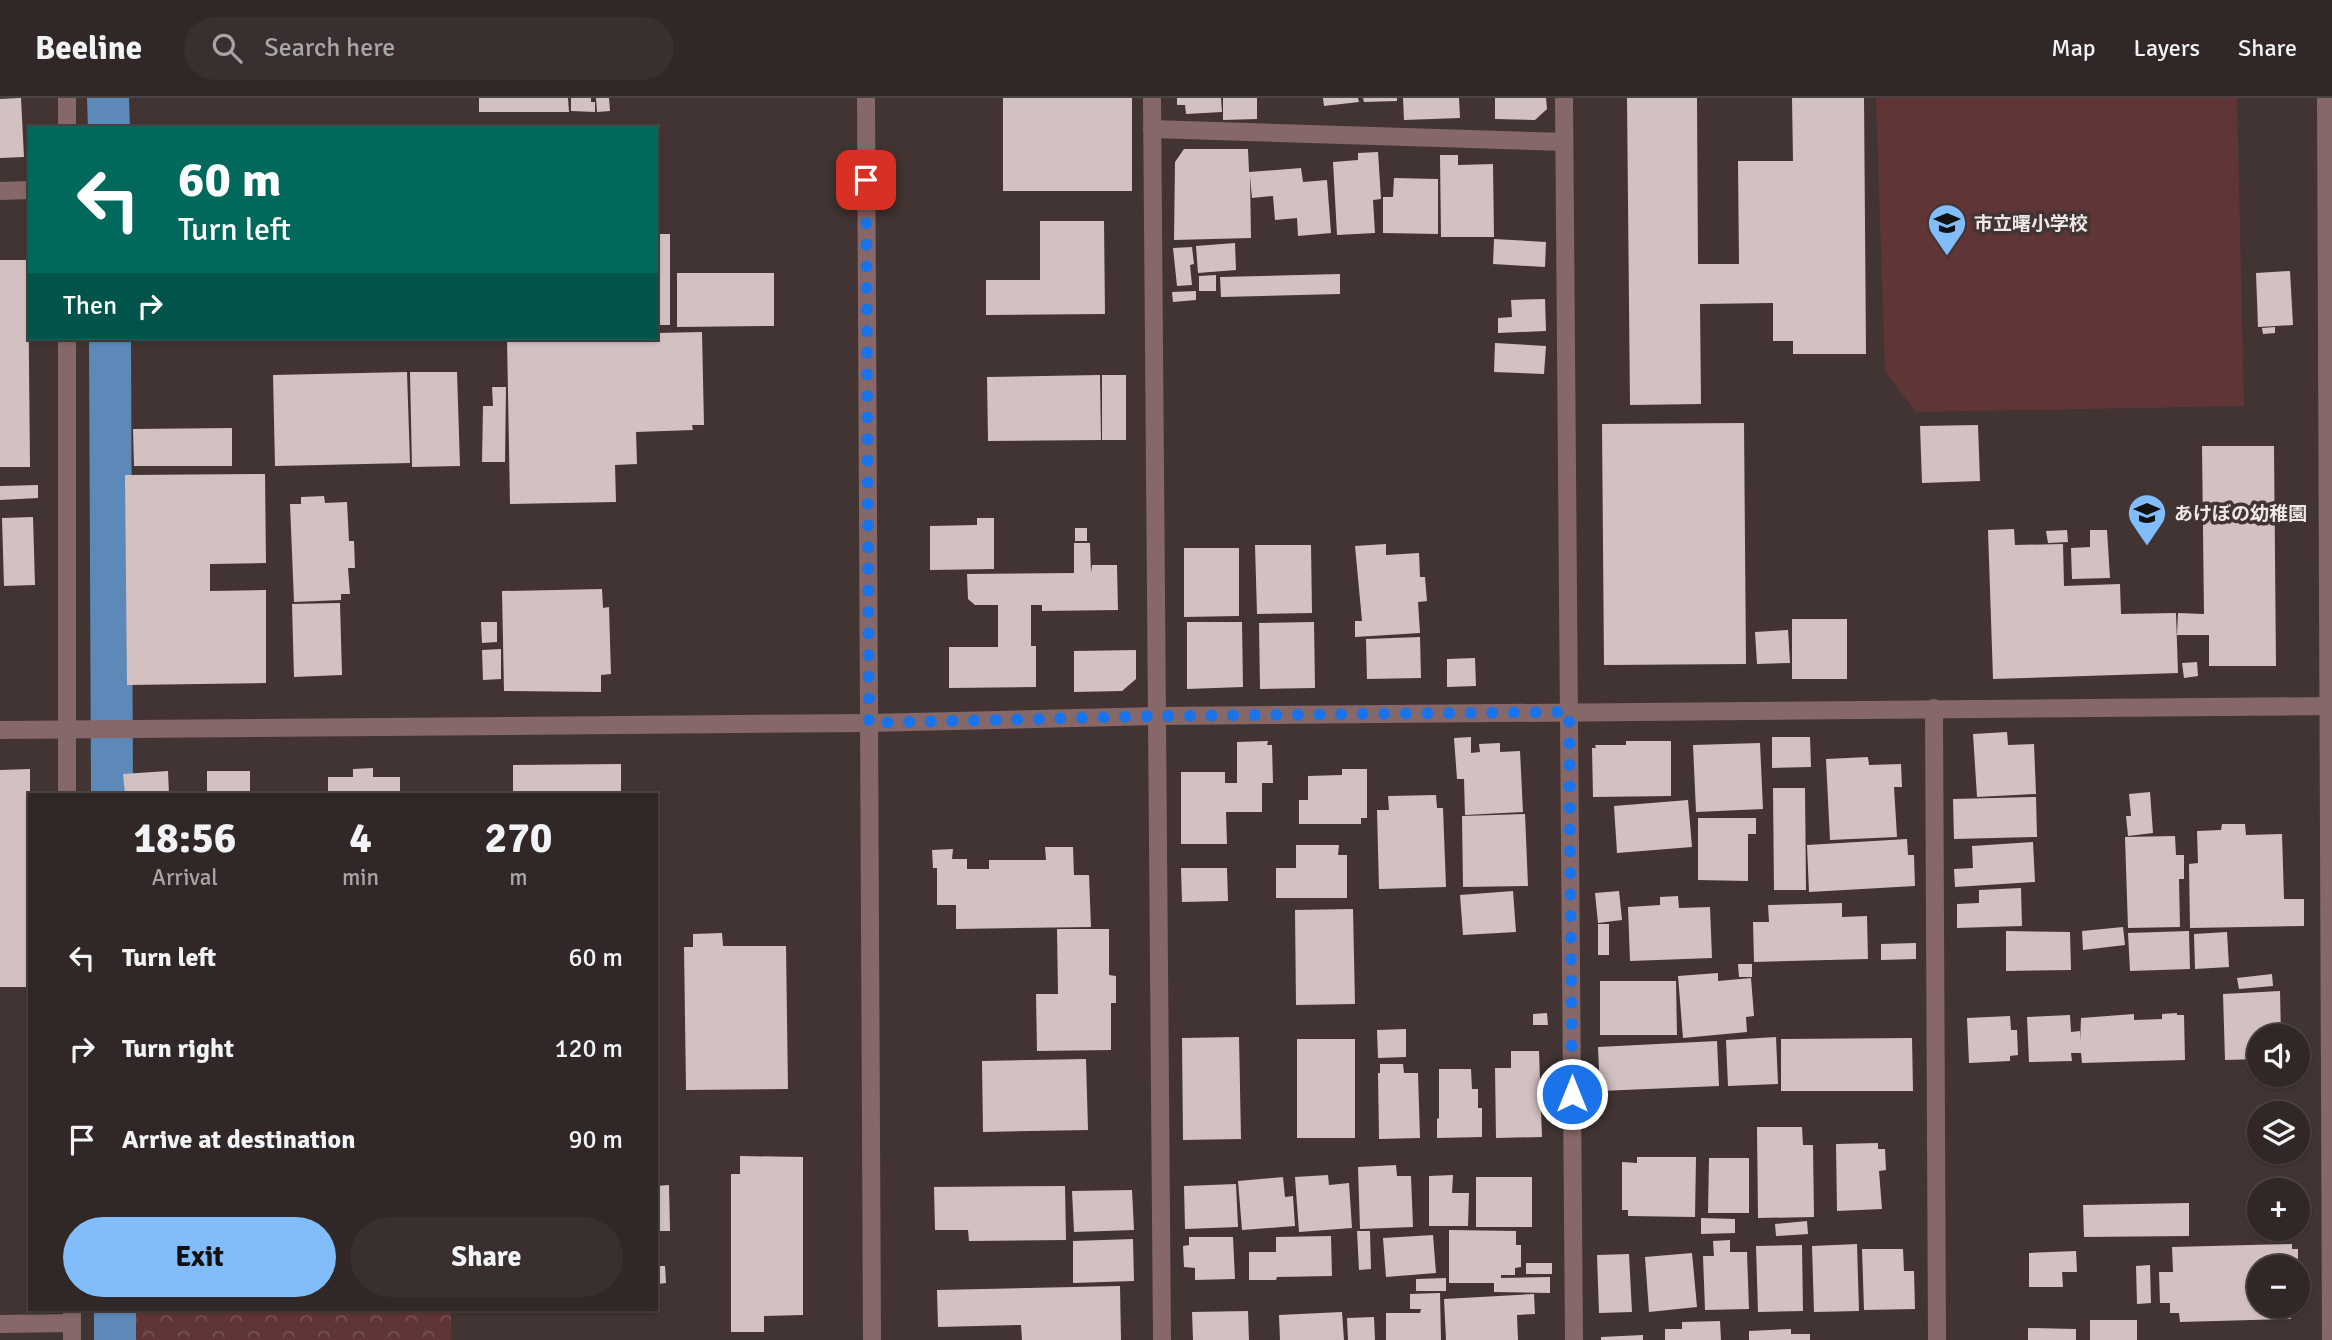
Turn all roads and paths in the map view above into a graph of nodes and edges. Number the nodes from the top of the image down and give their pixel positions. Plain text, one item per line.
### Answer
1 (67, 98) edge
2 (866, 98) edge
3 (1152, 98) edge
4 (1564, 98) edge
5 (2326, 98) edge
6 (67, 126) edge
7 (1152, 130) junction
8 (1564, 142) junction
9 (28, 190) edge
10 (0, 191) edge
11 (67, 340) edge
12 (2329, 706) edge
13 (1934, 708) junction
14 (1569, 712) junction
15 (1158, 716) junction
16 (869, 723) junction
17 (67, 729) junction
18 (0, 730) edge
19 (67, 793) edge
20 (0, 1324) edge
21 (72, 1324) edge
22 (872, 1340) edge
23 (1162, 1340) edge
24 (1574, 1340) edge
25 (1937, 1340) edge
26 (2330, 1340) edge

1 - 6 street
2 - 16 street
3 - 7 street
4 - 8 street
5 - 12 street
7 - 8 street
7 - 15 street
8 - 14 street
9 - 10 street
11 - 17 street
12 - 13 street
12 - 26 street
13 - 14 street
13 - 25 street
14 - 15 street
14 - 24 street
15 - 16 street
15 - 23 street
16 - 17 street
16 - 22 street
17 - 18 street
17 - 19 street
20 - 21 street

